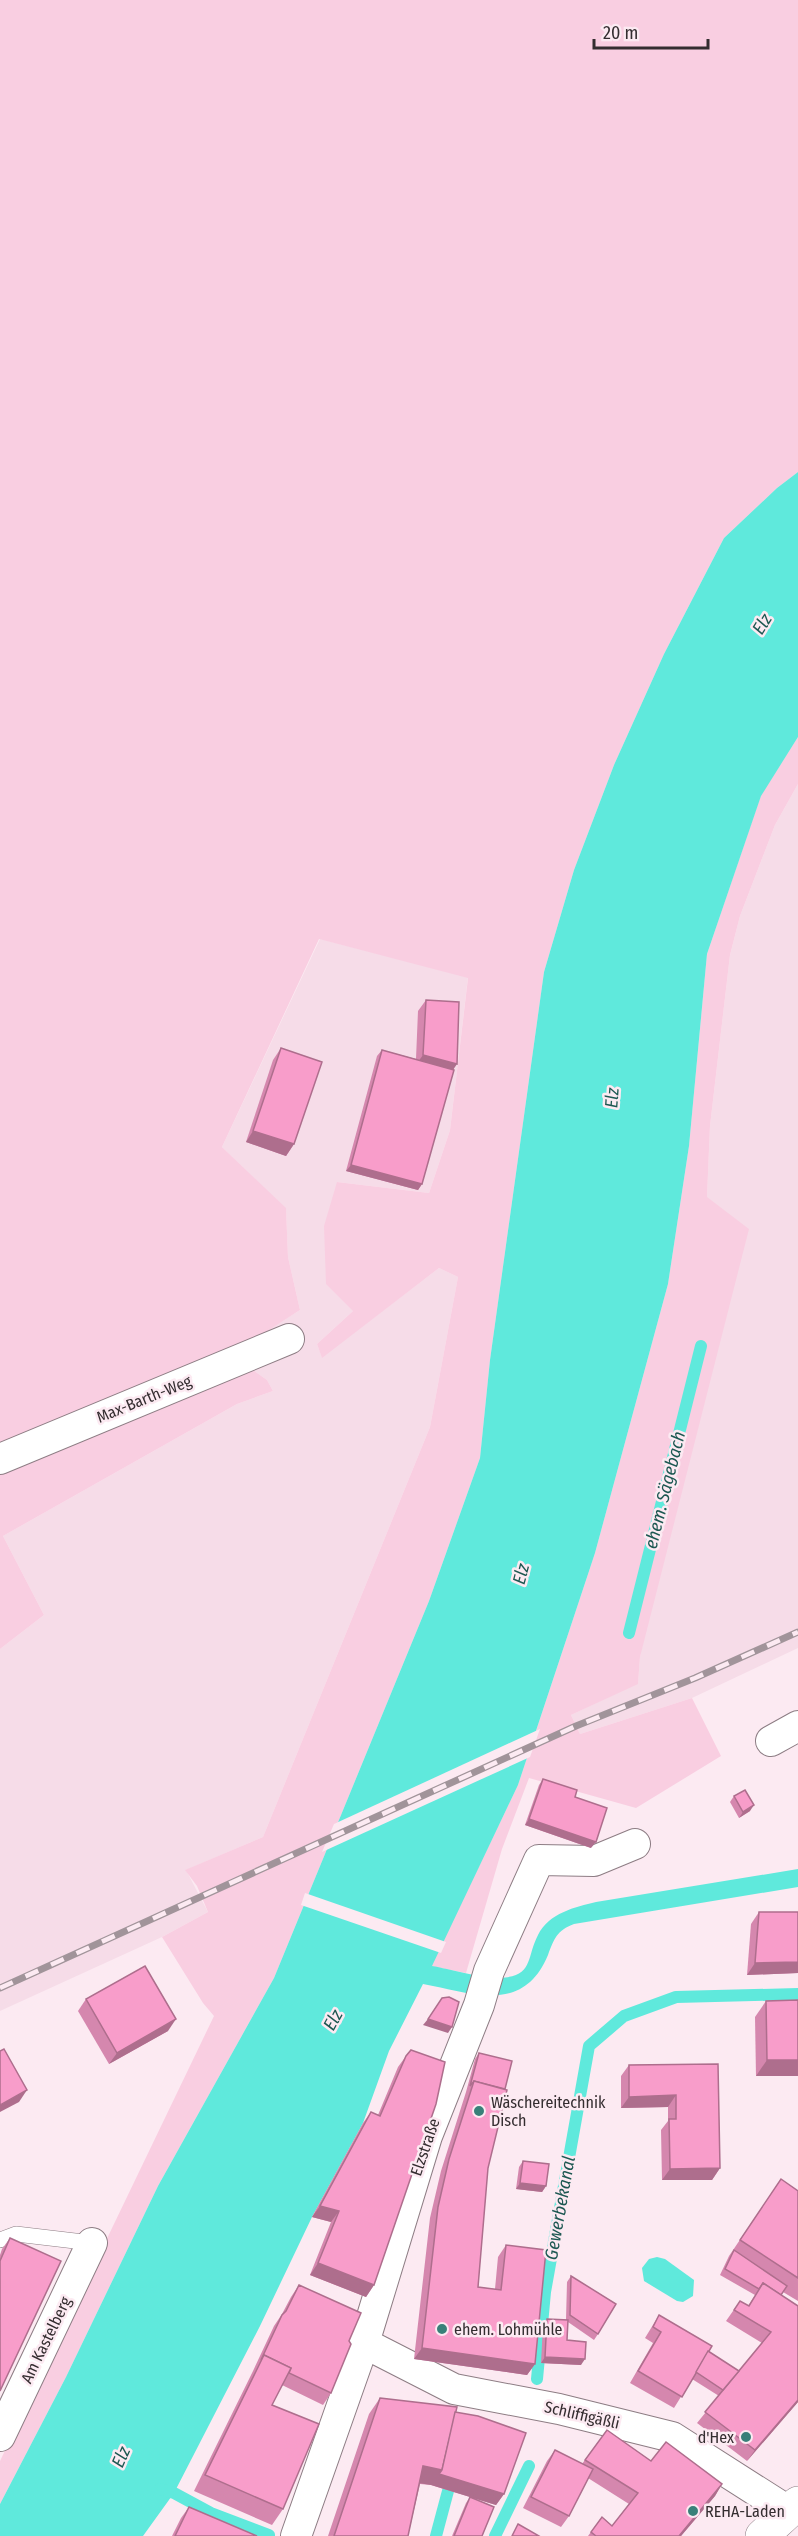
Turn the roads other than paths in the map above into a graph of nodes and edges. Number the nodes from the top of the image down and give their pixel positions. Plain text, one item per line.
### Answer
1 (289, 1339) dead end
2 (0, 1459) edge
3 (798, 1726) edge
4 (771, 1741) dead end
5 (635, 1844) dead end
6 (0, 2240) edge
7 (92, 2243) joint
8 (364, 2343) junction
9 (0, 2436) edge
10 (795, 2511) edge
11 (296, 2536) edge
12 (762, 2536) edge

1 - 2 street, Max-Barth-Weg
3 - 4 street
5 - 8 street, Elzstraße
6 - 7 lane
7 - 9 street, Am Kastelberg
8 - 10 street, Schliffigäßli
8 - 11 street, Elzstraße
10 - 12 street

